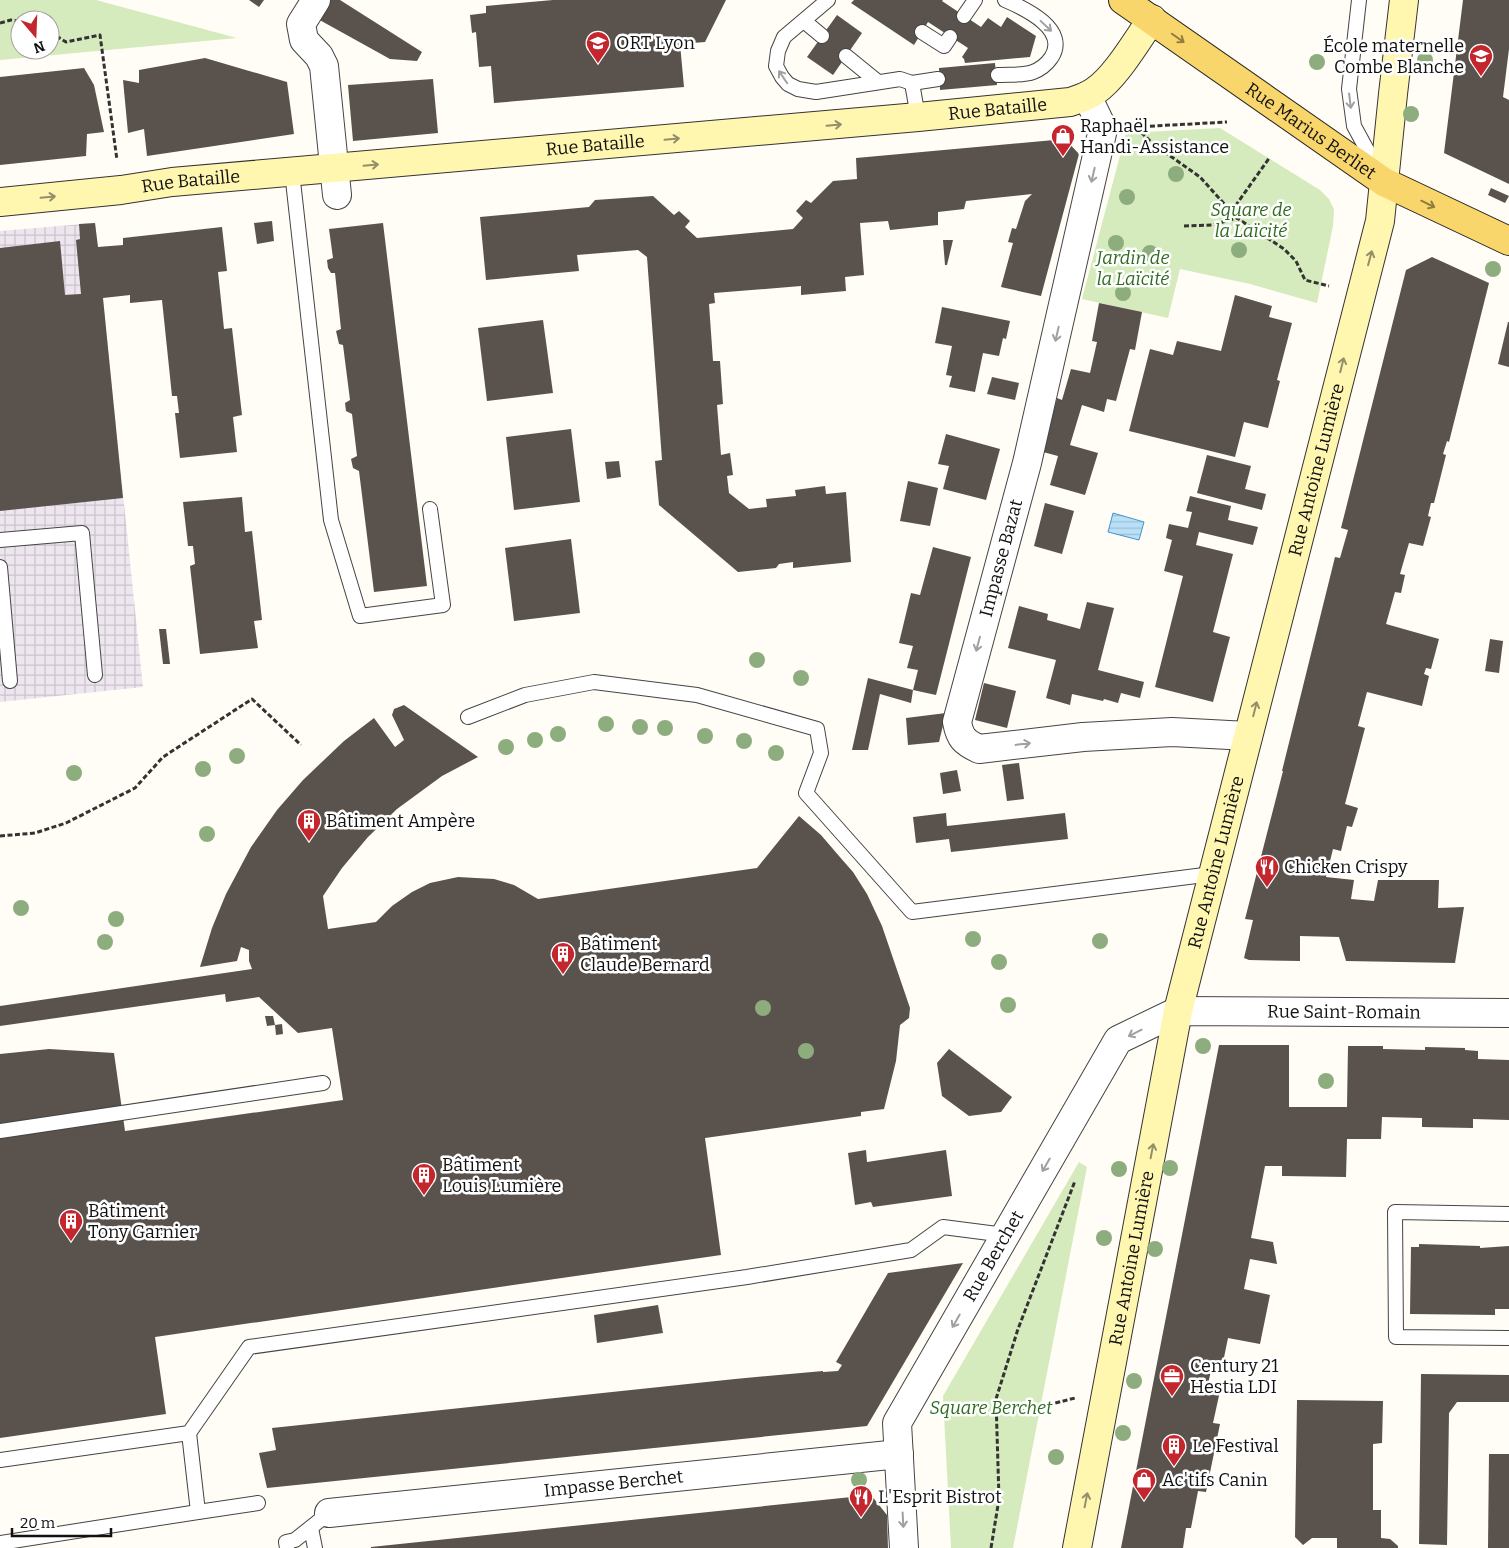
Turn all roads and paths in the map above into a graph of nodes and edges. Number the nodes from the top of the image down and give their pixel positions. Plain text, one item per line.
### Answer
1 (316, 0) edge
2 (828, 0) edge
3 (974, 0) edge
4 (1005, 0) edge
5 (1123, 0) edge
6 (1359, 0) edge
7 (1404, 0) edge
8 (964, 16) dead end
9 (1152, 19) junction
10 (804, 20) junction
11 (922, 32) dead end
12 (822, 36) dead end
13 (950, 37) dead end
14 (60, 38) edge
15 (846, 56) dead end
16 (998, 75) dead end
17 (938, 79) dead end
18 (878, 82) junction
19 (912, 83) junction
20 (1087, 96) junction
21 (918, 117) junction
22 (1227, 122) dead end
23 (1128, 127) dead end
24 (1136, 127) junction
25 (1270, 157) dead end
26 (334, 168) junction
27 (292, 172) junction
28 (1384, 182) junction
29 (121, 190) junction
30 (337, 195) dead end
31 (0, 202) edge
32 (1231, 212) junction
33 (1237, 218) junction
34 (1184, 226) dead end
35 (1509, 241) edge
36 (1329, 286) dead end
37 (430, 510) dead end
38 (0, 540) edge
39 (0, 567) edge
40 (95, 675) dead end
41 (10, 681) dead end
42 (468, 717) dead end
43 (1248, 736) junction
44 (301, 745) dead end
45 (0, 836) edge
46 (1212, 874) junction
47 (1178, 1011) junction
48 (1509, 1013) edge
49 (323, 1082) dead end
50 (0, 1131) edge
51 (1078, 1176) dead end
52 (1509, 1214) edge
53 (1005, 1236) junction
54 (1509, 1338) edge
55 (1080, 1397) dead end
56 (996, 1411) junction
57 (189, 1433) junction
58 (899, 1454) junction
59 (0, 1460) edge
60 (258, 1503) dead end
61 (198, 1512) junction
62 (320, 1521) junction
63 (0, 1543) edge
64 (287, 1548) edge
65 (315, 1548) edge
66 (904, 1548) edge
67 (991, 1548) edge
68 (1077, 1548) edge

1 - 26 street
2 - 10 lane
3 - 8 lane
4 -> 16 lane
5 - 9 main road, Rue Marius Berliet
6 -> 28 lane
7 - 28 street, Rue Antoine Lumière
9 - 20 street, Rue Bataille
9 -> 28 main road, Rue Marius Berliet
10 - 12 lane
18 -> 10 lane
11 - 13 lane
14 - 29 path
15 - 18 lane
17 - 19 lane
18 - 19 lane
19 - 21 lane
20 - 21 street, Rue Bataille
20 -> 43 street, Impasse Bazat
26 -> 21 street, Rue Bataille
22 - 24 path
23 - 24 path
24 - 32 path
25 - 32 path
26 - 27 street, Rue Bataille
26 - 30 street
27 - 29 street, Rue Bataille
27 - 37 lane
28 -> 35 main road, Rue Marius Berliet
43 -> 28 street, Rue Antoine Lumière
31 -> 29 street, Rue Bataille
32 - 33 path
33 - 34 path
33 - 36 path
38 - 40 lane
39 - 41 lane
42 - 46 lane
43 - 46 street, Rue Antoine Lumière
44 - 45 path
46 - 47 street, Rue Antoine Lumière
47 - 48 street, Rue Saint-Romain
47 -> 53 street, Rue Berchet
68 -> 47 street, Rue Antoine Lumière
49 - 50 lane
51 - 56 path
52 - 54 lane
53 - 57 lane
53 -> 58 street, Rue Berchet
55 - 56 path
56 - 67 path
57 - 59 lane
57 - 61 lane
58 - 62 street, Impasse Berchet
58 -> 66 street, Rue Berchet
60 - 61 lane
61 - 63 lane
62 - 64 lane
62 - 65 lane

